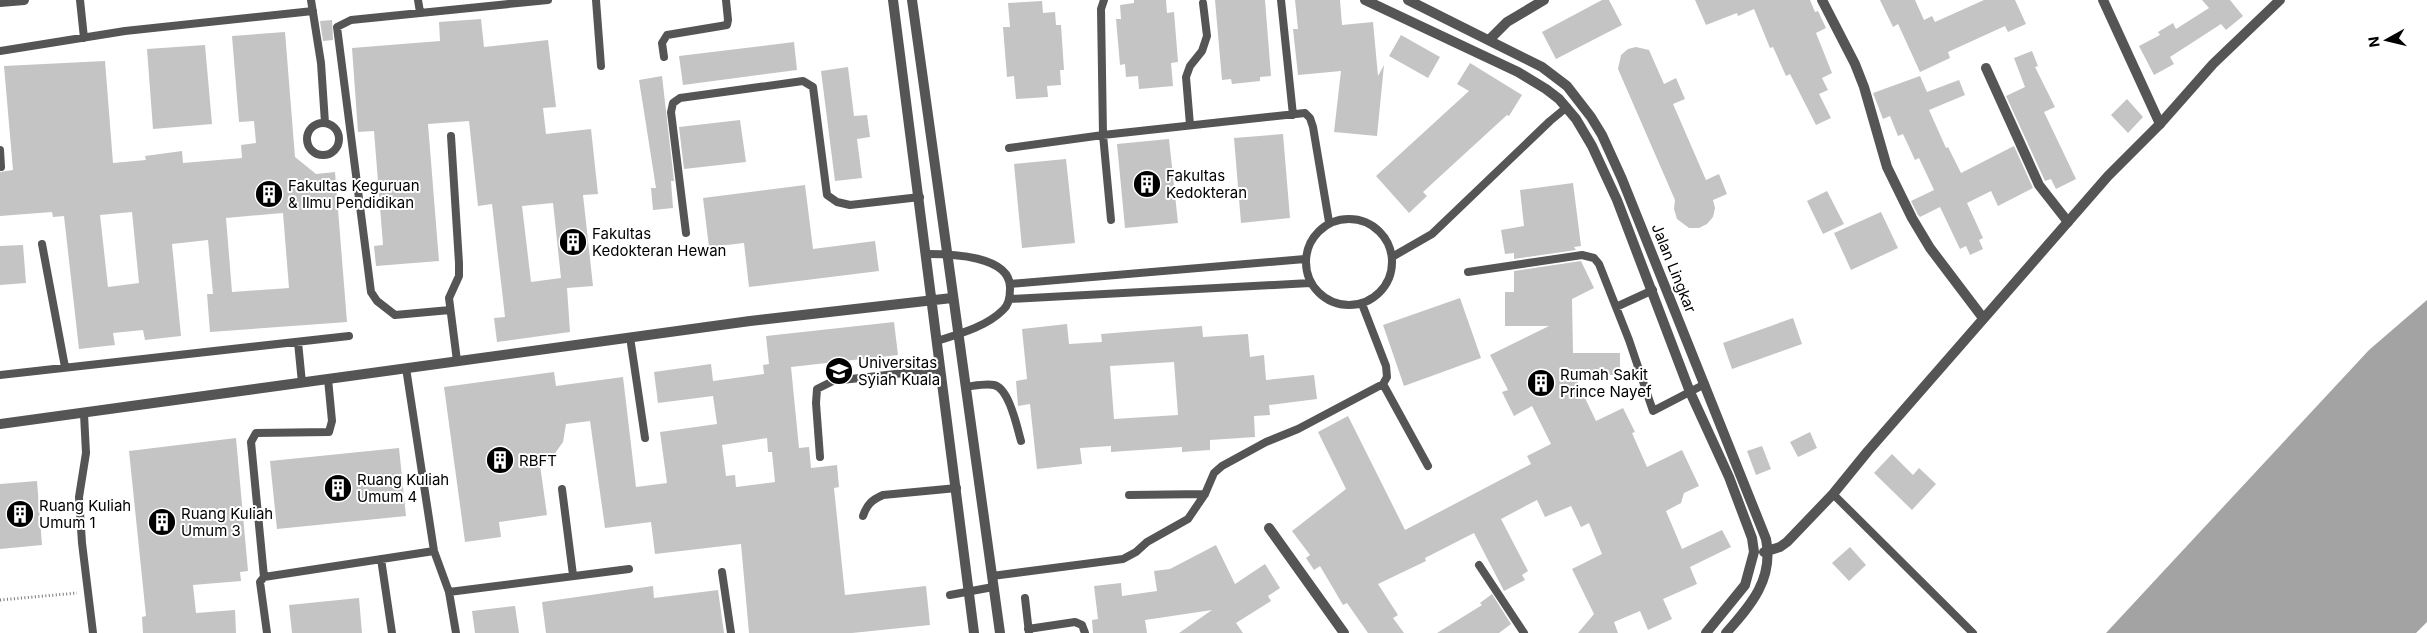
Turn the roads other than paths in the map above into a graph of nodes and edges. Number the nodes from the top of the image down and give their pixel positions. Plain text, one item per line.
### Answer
1 (24, 0) edge
2 (80, 0) edge
3 (311, 0) edge
4 (418, 0) edge
5 (548, 0) edge
6 (596, 0) edge
7 (726, 0) edge
8 (893, 0) edge
9 (912, 0) edge
10 (1104, 0) edge
11 (1281, 0) edge
12 (1365, 0) edge
13 (1408, 0) edge
14 (1544, 0) edge
15 (1822, 0) edge
16 (2103, 0) edge
17 (2280, 0) edge
18 (0, 2) edge
19 (1203, 3) dead end
20 (313, 11) junction
21 (420, 12) junction
22 (84, 38) junction
23 (1490, 39) junction
24 (0, 51) edge
25 (664, 57) dead end
26 (601, 66) dead end
27 (1986, 68) dead end
28 (1567, 107) junction
29 (1294, 115) junction
30 (325, 123) junction
31 (2160, 124) junction
32 (1190, 125) junction
33 (1103, 135) junction
34 (451, 136) dead end
35 (1009, 148) dead end
36 (0, 150) edge
37 (1, 167) edge
38 (920, 197) junction
39 (1111, 220) dead end
40 (1329, 222) junction
41 (2068, 222) junction
42 (686, 233) dead end
43 (42, 244) dead end
44 (927, 254) junction
45 (946, 254) junction
46 (1392, 257) junction
47 (1305, 259) junction
48 (1468, 272) dead end
49 (1310, 283) junction
50 (1010, 284) junction
51 (1653, 290) junction
52 (952, 298) junction
53 (1010, 299) junction
54 (931, 300) junction
55 (1362, 304) junction
56 (1616, 306) junction
57 (450, 310) junction
58 (1983, 318) junction
59 (959, 334) junction
60 (349, 336) dead end
61 (630, 338) junction
62 (937, 341) junction
63 (298, 342) junction
64 (457, 361) junction
65 (65, 367) junction
66 (406, 368) junction
67 (940, 369) junction
68 (0, 375) edge
69 (328, 379) junction
70 (302, 383) junction
71 (1383, 384) junction
72 (1705, 384) junction
73 (966, 387) junction
74 (1690, 392) junction
75 (84, 414) junction
76 (0, 424) edge
77 (645, 438) dead end
78 (1021, 441) dead end
79 (820, 457) dead end
80 (1428, 466) dead end
81 (957, 488) junction
82 (562, 489) dead end
83 (1205, 494) junction
84 (1833, 494) junction
85 (1129, 496) dead end
86 (863, 516) dead end
87 (1268, 528) dead end
88 (434, 551) junction
89 (1754, 552) junction
90 (1768, 552) junction
91 (382, 559) junction
92 (1479, 565) dead end
93 (629, 570) dead end
94 (722, 572) dead end
95 (573, 575) junction
96 (264, 577) junction
97 (993, 581) junction
98 (968, 591) junction
99 (449, 592) junction
100 (950, 595) dead end
101 (1025, 598) dead end
102 (1028, 631) edge
103 (94, 633) edge
104 (267, 633) edge
105 (392, 633) edge
106 (456, 633) edge
107 (731, 633) edge
108 (974, 633) edge
109 (1000, 633) edge
110 (1085, 633) edge
111 (1344, 633) edge
112 (1524, 633) edge
113 (1706, 633) edge
114 (1726, 633) edge
115 (1973, 633) edge

1 - 18 street
2 - 22 lane
3 - 20 lane
4 - 21 lane
5 - 21 lane
6 - 26 lane
7 - 25 lane
8 - 38 street
9 - 45 street
10 - 33 lane
11 - 29 lane
12 - 28 street
13 - 23 street, Jalan Lingkar
14 - 23 street
15 - 58 street
16 - 31 street
17 - 31 street
19 - 32 lane
20 - 22 lane
20 - 30 lane
21 - 57 lane
22 - 24 lane
23 - 72 street, Jalan Lingkar
27 - 41 street
28 - 46 lane
28 - 51 street
29 - 32 lane
29 - 40 lane
30 - 30 lane
31 - 41 street
32 - 33 lane
33 - 35 lane
33 - 39 lane
34 - 57 lane
36 - 37 lane
38 - 42 lane
38 - 44 street
40 - 46 lane
40 - 47 lane
41 - 58 street
43 - 65 lane
44 - 45 lane
44 - 54 street
45 - 50 lane
45 - 52 street
46 - 55 lane
47 - 49 lane
47 - 50 lane
48 - 56 lane
49 - 53 lane
49 - 55 lane
50 - 53 lane
51 - 56 lane
51 - 74 street
52 - 54 street
52 - 59 street
53 - 59 lane
54 - 61 street
54 - 62 street
55 - 71 lane
56 - 74 lane
57 - 64 lane
58 - 84 street
59 - 62 lane
59 - 73 street
60 - 63 lane
61 - 64 street
61 - 77 lane
62 - 67 street
63 - 65 lane
63 - 70 lane
64 - 66 street
65 - 68 lane
66 - 69 street
66 - 88 lane
67 - 79 lane
67 - 81 street
69 - 70 street
69 - 96 lane
70 - 75 street
71 - 80 lane
71 - 83 lane
72 - 74 lane
72 - 90 street, Jalan Lingkar
73 - 78 lane
73 - 97 street
74 - 89 street
75 - 76 street
75 - 103 lane
81 - 86 lane
81 - 98 street
82 - 95 lane
83 - 85 lane
83 - 97 lane
84 - 90 street
84 - 115 lane
87 - 111 street
88 - 91 lane
88 - 99 lane
89 - 90 street
89 - 113 street
90 - 114 street, Jalan Lingkar
91 - 96 lane
91 - 105 lane
92 - 112 lane
93 - 95 lane
94 - 107 lane
95 - 99 lane
96 - 104 lane
97 - 98 lane
97 - 109 street
98 - 100 lane
98 - 108 street
99 - 106 lane
101 - 102 lane
102 - 110 lane

